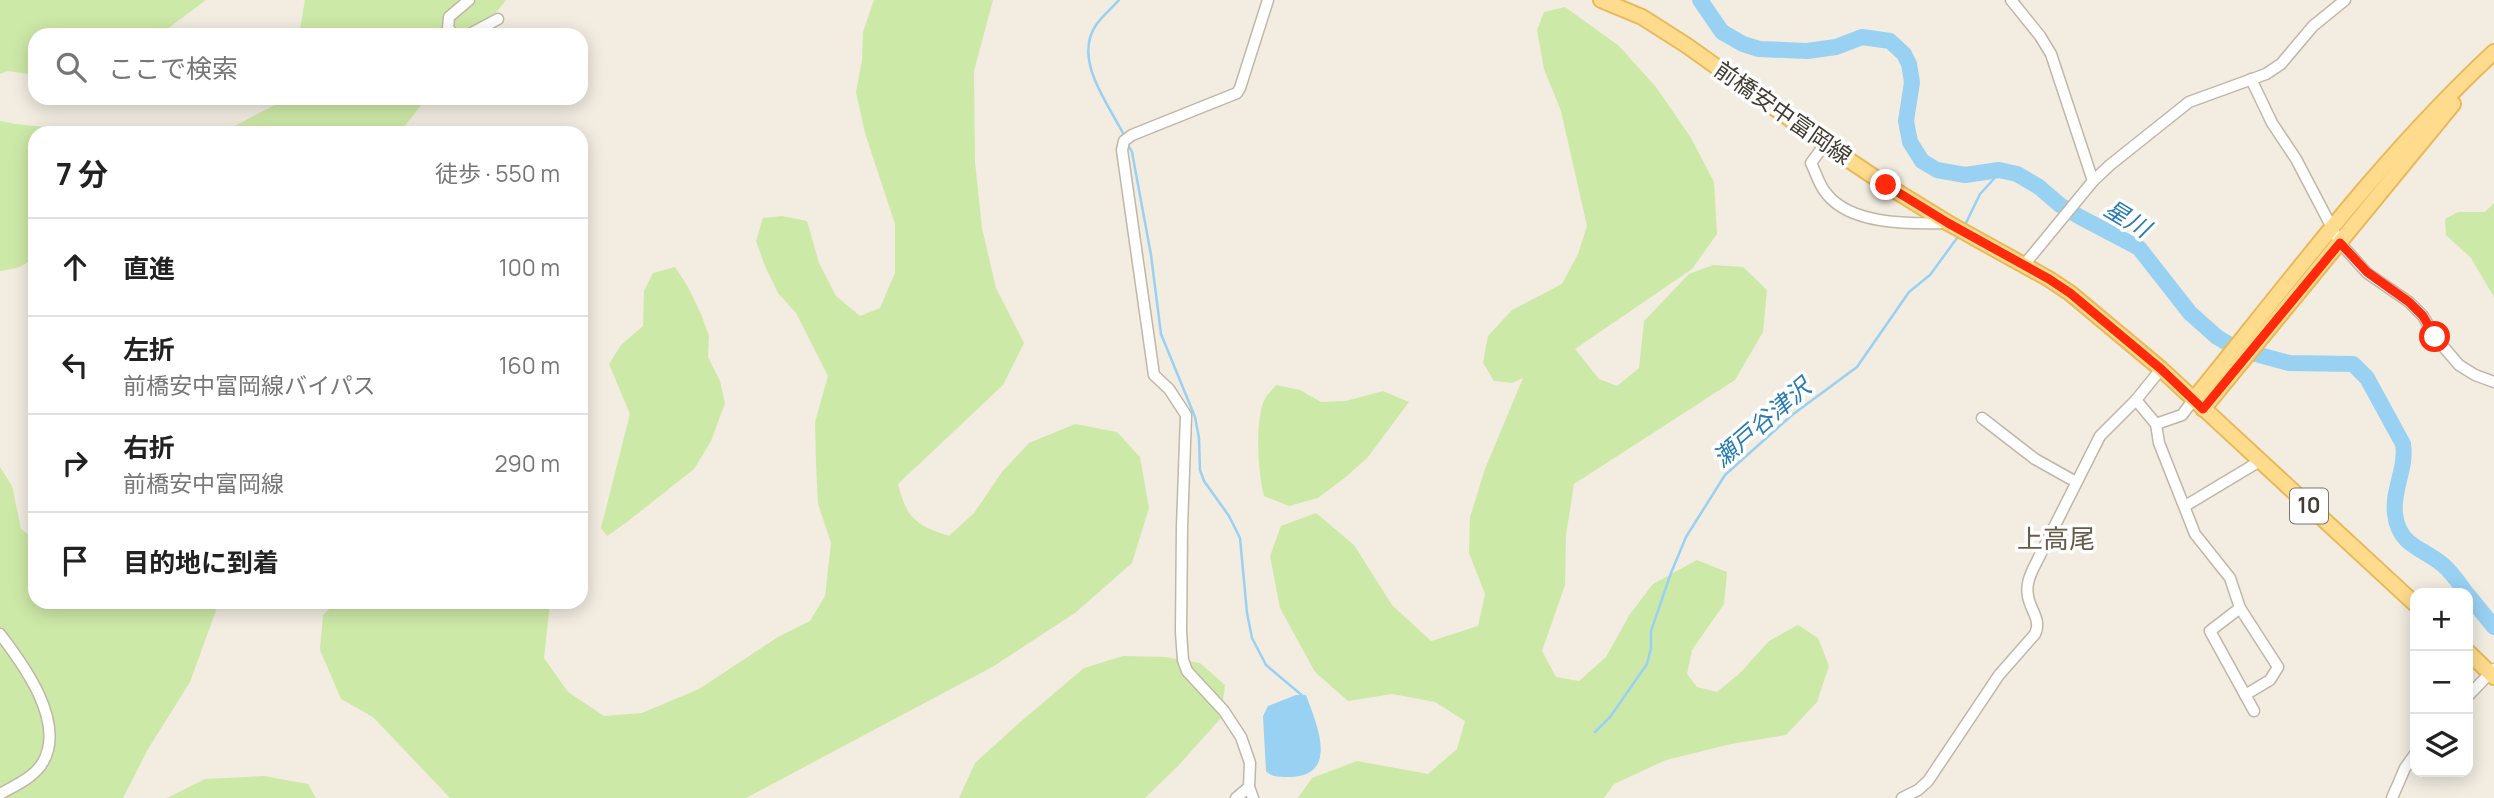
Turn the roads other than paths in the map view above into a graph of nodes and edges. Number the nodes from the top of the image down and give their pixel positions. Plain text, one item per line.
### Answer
1 (469, 0) edge
2 (1268, 0) edge
3 (1601, 0) edge
4 (2011, 0) edge
5 (2345, 0) edge
6 (498, 19) dead end
7 (448, 28) edge
8 (481, 28) edge
9 (2494, 52) edge
10 (2251, 79) junction
11 (1825, 144) junction
12 (2093, 181) junction
13 (1948, 223) junction
14 (2332, 229) junction
15 (2340, 243) junction
16 (2024, 265) junction
17 (2161, 369) junction
18 (2494, 382) edge
19 (2136, 400) junction
20 (2199, 404) junction
21 (1982, 418) dead end
22 (2155, 424) junction
23 (2260, 461) junction
24 (2076, 482) junction
25 (2185, 506) junction
26 (2410, 599) edge
27 (2240, 608) junction
28 (0, 634) edge
29 (2473, 656) edge
30 (2493, 672) edge
31 (2473, 691) edge
32 (2245, 695) junction
33 (2254, 711) dead end
34 (2410, 761) edge
35 (1249, 787) junction
36 (0, 794) edge
37 (1236, 798) edge
38 (1252, 798) edge
39 (1902, 798) edge
40 (2392, 798) edge

1 - 7 street
2 - 35 street
3 - 11 main road, 前橋安中富岡線 / 10
4 - 12 street
5 - 10 street
6 - 8 street
9 - 14 main road
9 - 15 main road
10 - 12 street
10 - 14 street
11 - 13 main road, 前橋安中富岡線 / 10
11 - 13 street
12 - 16 street
13 - 16 main road, 前橋安中富岡線 / 10
14 - 15 street
14 - 20 main road
15 - 18 street
15 - 20 main road
16 - 17 main road, 前橋安中富岡線 / 10
17 - 19 street
17 - 20 main road, 前橋安中富岡線 / 10
19 - 22 street
19 - 24 street
20 - 22 street
20 - 23 main road, 前橋安中富岡線 / 10
21 - 24 street
22 - 25 street
23 - 25 street
23 - 26 main road, 前橋安中富岡線 / 10
24 - 39 street
25 - 27 street
27 - 32 street
27 - 32 street
28 - 36 street
29 - 30 main road
30 - 31 street
32 - 33 street
34 - 40 street
35 - 37 street
35 - 38 street

